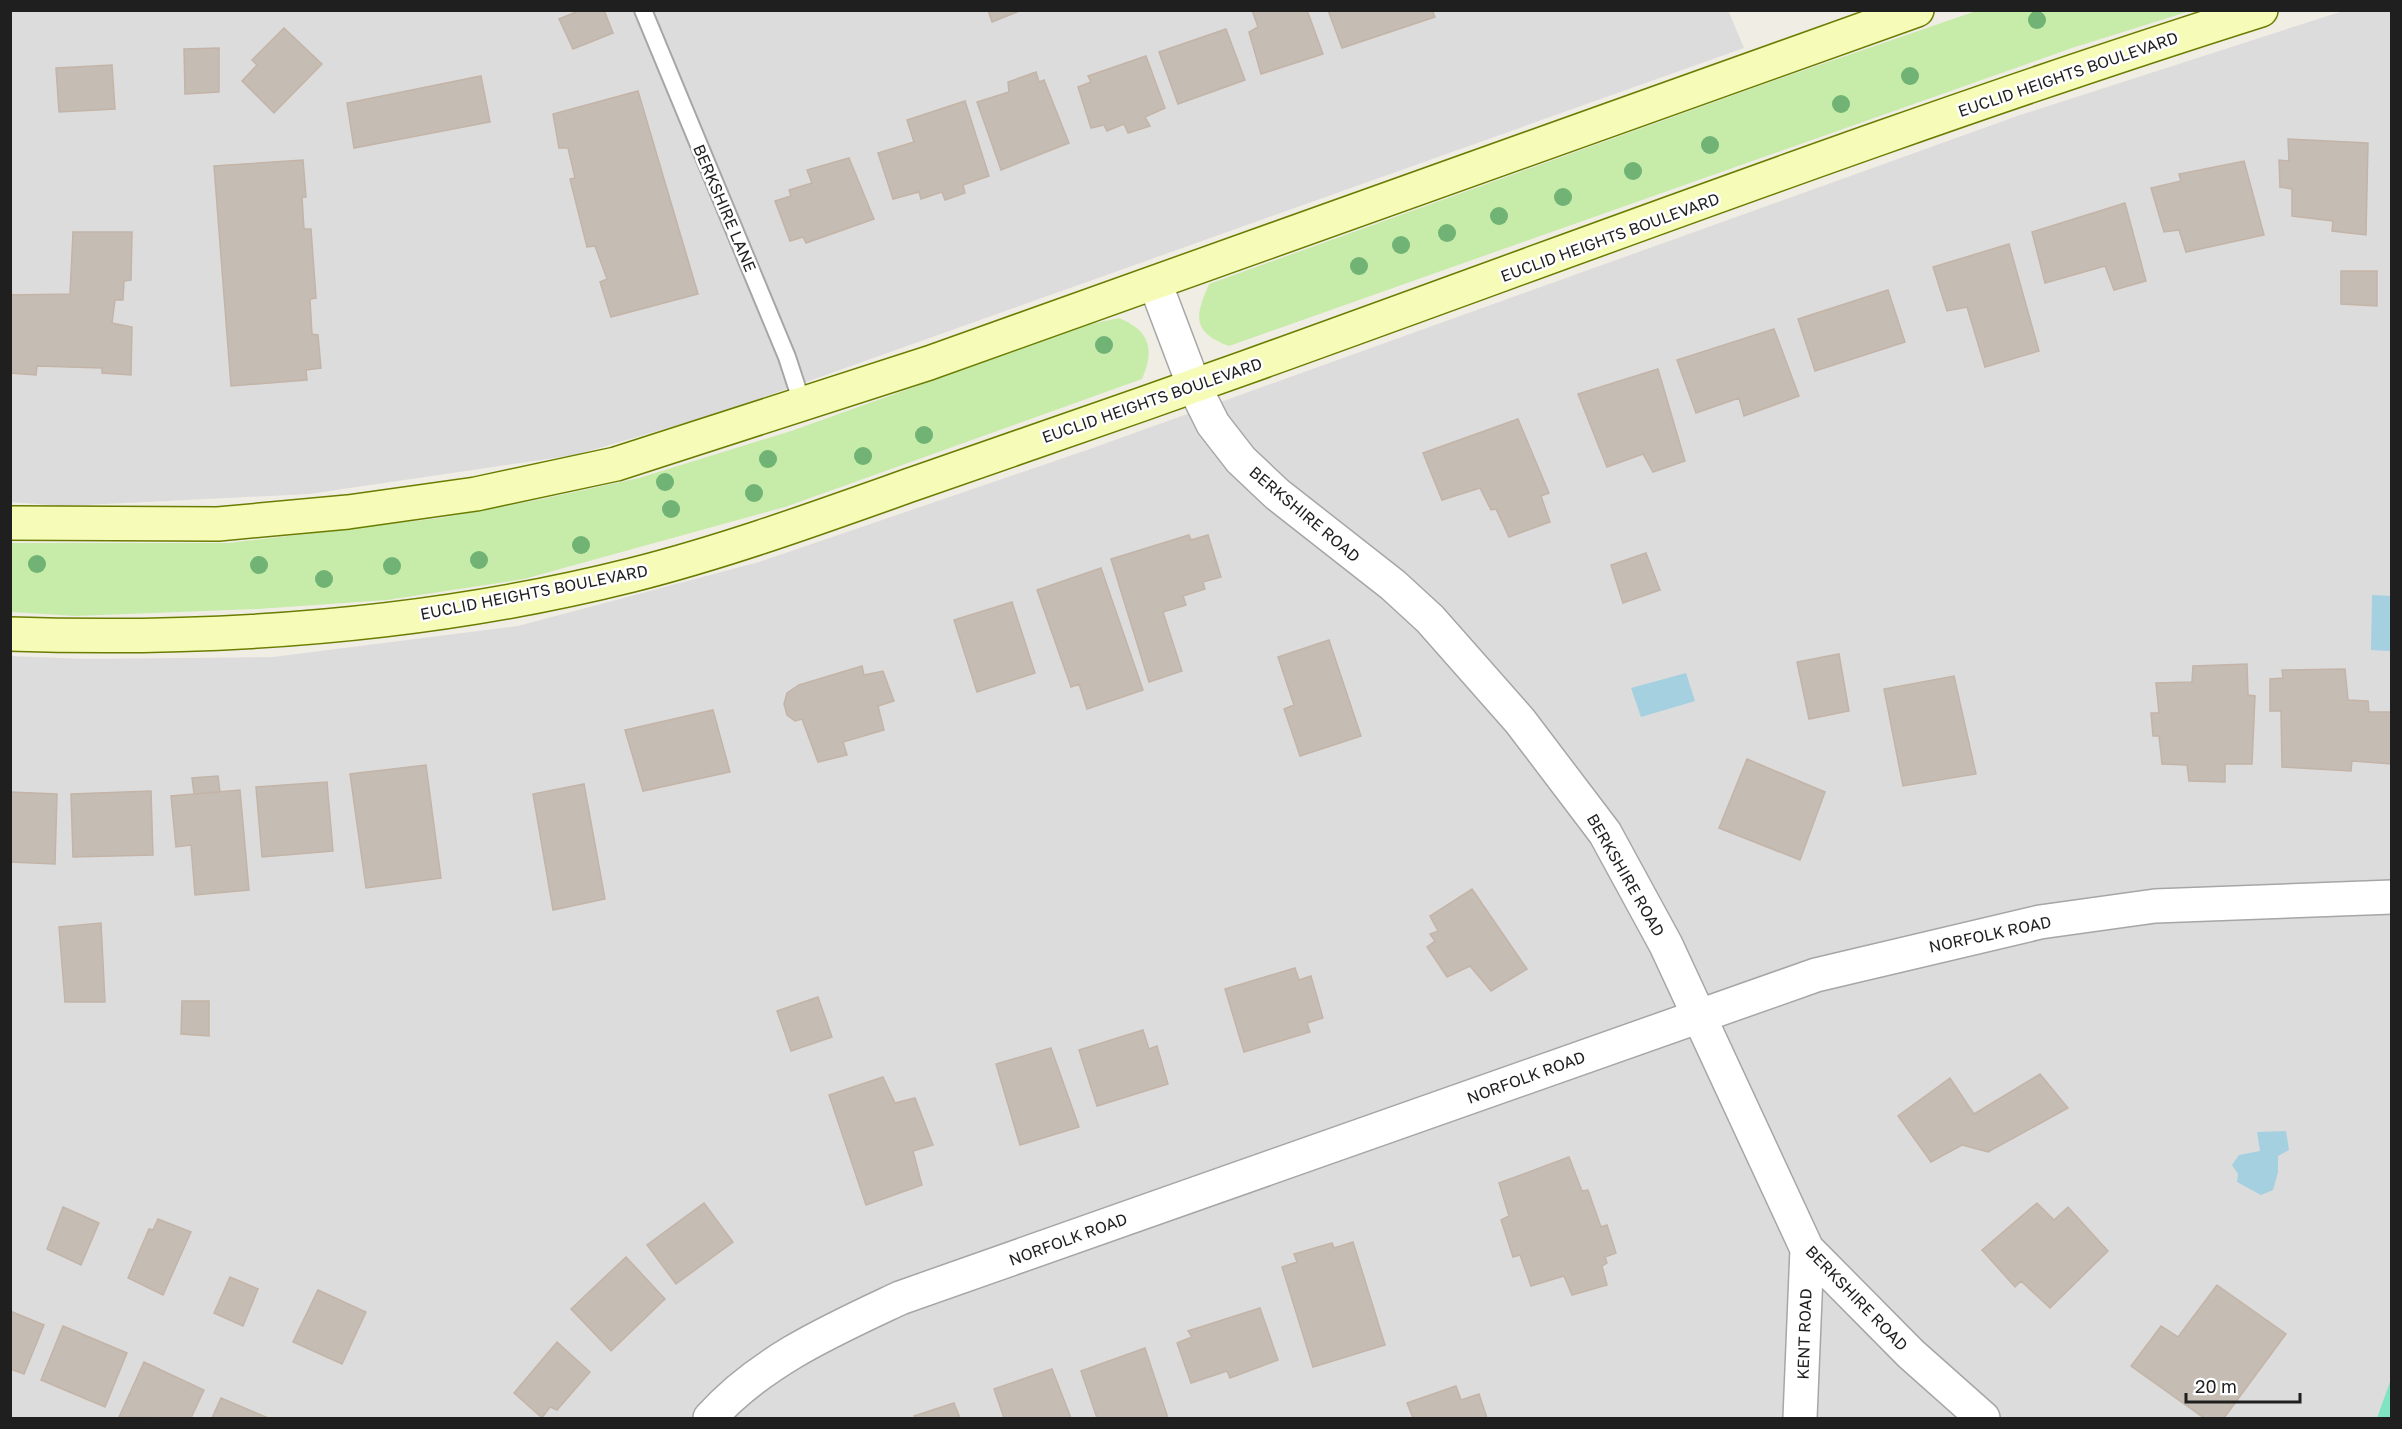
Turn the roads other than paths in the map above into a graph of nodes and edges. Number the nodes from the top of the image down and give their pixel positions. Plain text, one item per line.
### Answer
1 (643, 10) edge
2 (1917, 10) edge
3 (2261, 10) edge
4 (1155, 284) junction
5 (1194, 386) junction
6 (802, 406) junction
7 (10, 523) edge
8 (10, 634) edge
9 (2391, 897) edge
10 (1700, 1015) junction
11 (1807, 1249) junction
12 (710, 1419) edge
13 (1800, 1419) edge
14 (1983, 1419) edge

1 - 6 lane, BERKSHIRE LANE
2 - 4 main road
3 - 5 main road, EUCLID HEIGHTS BOULEVARD
4 - 5 street, BERKSHIRE ROAD
4 - 6 main road
5 - 8 main road, EUCLID HEIGHTS BOULEVARD
5 - 10 street, BERKSHIRE ROAD
6 - 7 main road
9 - 10 street, NORFOLK ROAD
10 - 11 street, BERKSHIRE ROAD
10 - 12 street, NORFOLK ROAD
11 - 13 street, KENT ROAD
11 - 14 street, BERKSHIRE ROAD

